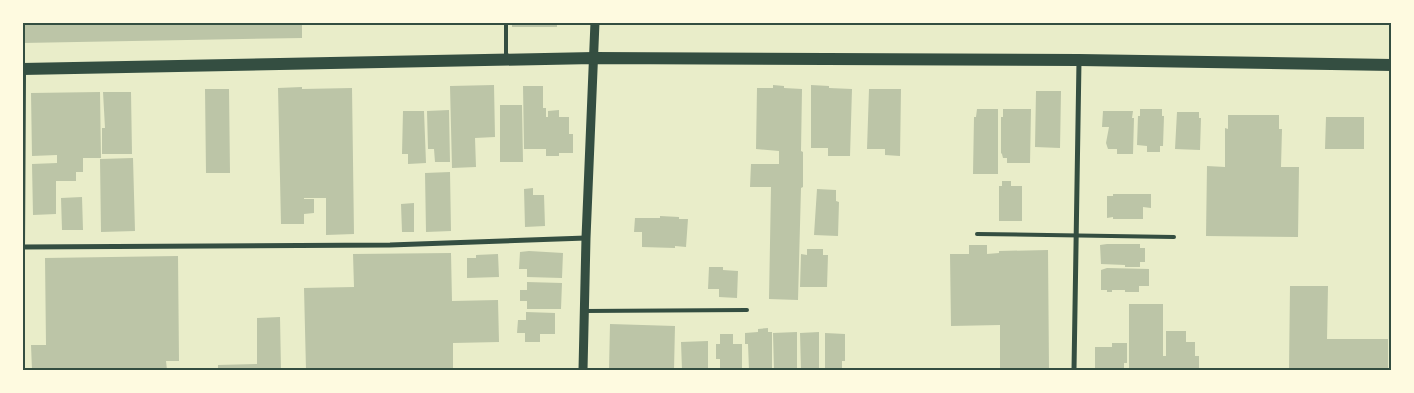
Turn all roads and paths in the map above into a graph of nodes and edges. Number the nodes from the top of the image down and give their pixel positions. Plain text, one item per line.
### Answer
1 (595, 22) edge
2 (506, 23) edge
3 (594, 58) junction
4 (506, 60) junction
5 (1079, 60) junction
6 (1392, 65) edge
7 (23, 69) edge
8 (977, 234) dead end
9 (1076, 235) junction
10 (1174, 236) dead end
11 (586, 238) junction
12 (23, 247) edge
13 (747, 310) dead end
14 (584, 311) junction
15 (583, 370) edge
16 (1074, 370) edge

1 - 3 street
2 - 4 lane
3 - 4 main road
3 - 5 main road
3 - 11 street
4 - 7 main road
5 - 6 main road
5 - 9 street
7 - 12 lane
8 - 9 lane
9 - 10 lane
9 - 16 street
11 - 12 street
11 - 14 street
13 - 14 lane
14 - 15 street

